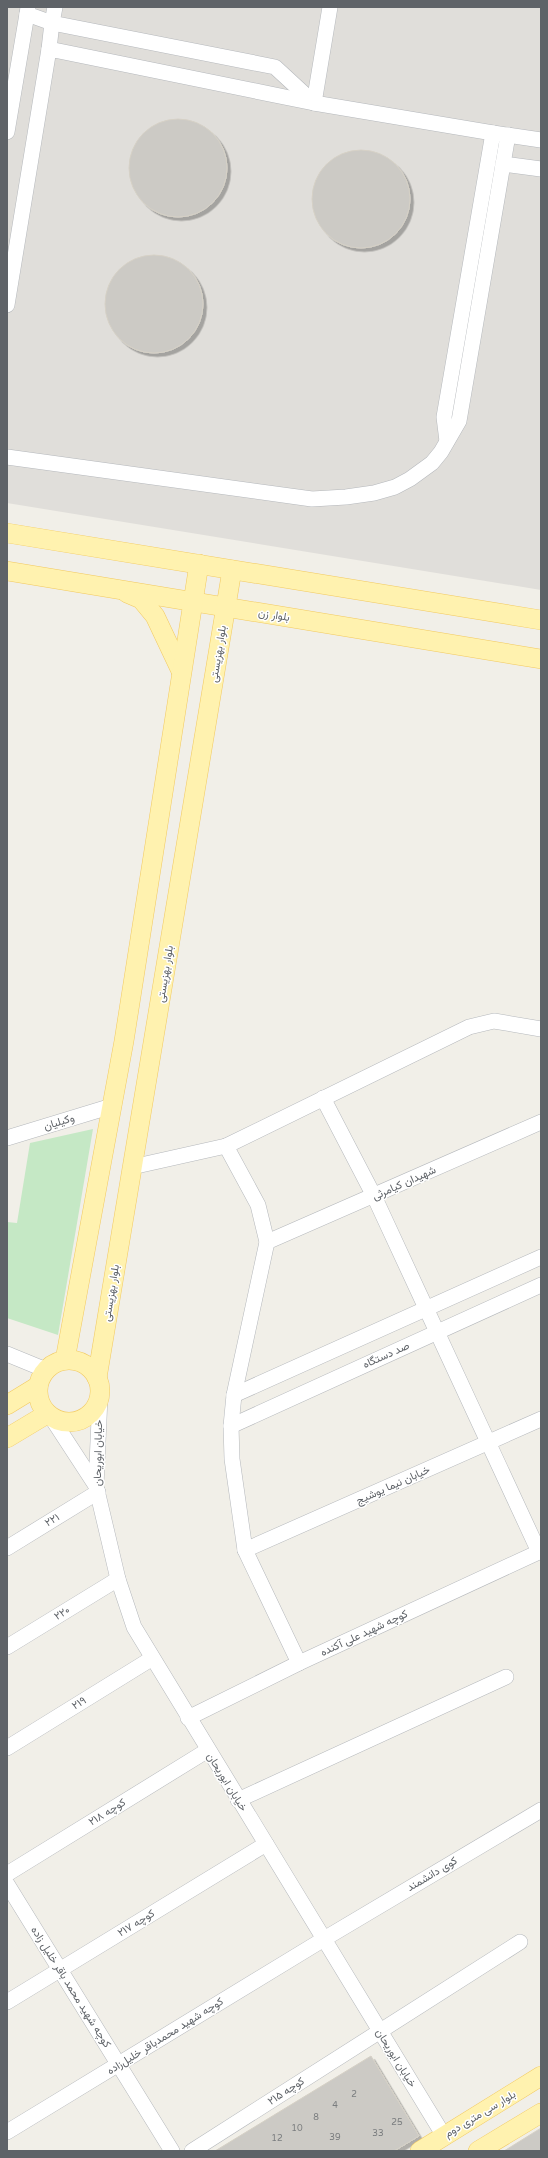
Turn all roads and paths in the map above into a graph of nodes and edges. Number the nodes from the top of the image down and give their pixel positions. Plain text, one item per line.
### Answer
1 (55, 7) edge
2 (330, 7) edge
3 (28, 10) edge
4 (52, 23) junction
5 (49, 49) junction
6 (314, 103) junction
7 (7, 132) edge
8 (493, 133) junction
9 (508, 135) junction
10 (541, 140) edge
11 (503, 164) junction
12 (541, 169) edge
13 (7, 305) edge
14 (447, 441) junction
15 (7, 458) edge
16 (7, 533) edge
17 (199, 564) junction
18 (232, 570) junction
19 (7, 571) edge
20 (120, 589) junction
21 (192, 601) junction
22 (226, 607) junction
23 (541, 620) edge
24 (541, 659) edge
25 (181, 671) junction
26 (541, 1029) edge
27 (124, 1041) junction
28 (152, 1048) junction
29 (323, 1098) junction
30 (112, 1106) junction
31 (541, 1122) edge
32 (7, 1138) edge
33 (226, 1146) junction
34 (132, 1167) junction
35 (374, 1196) junction
36 (267, 1242) junction
37 (541, 1257) edge
38 (541, 1285) edge
39 (426, 1309) junction
40 (437, 1332) junction
41 (7, 1354) edge
42 (65, 1360) junction
43 (42, 1378) junction
44 (98, 1378) junction
45 (234, 1395) junction
46 (100, 1398) junction
47 (7, 1405) edge
48 (49, 1416) junction
49 (541, 1419) edge
50 (231, 1426) junction
51 (7, 1438) edge
52 (489, 1444) junction
53 (97, 1489) junction
54 (7, 1548) edge
55 (245, 1550) junction
56 (540, 1552) edge
57 (118, 1578) junction
58 (7, 1647) edge
59 (152, 1659) junction
60 (299, 1663) junction
61 (506, 1677) dead end
62 (188, 1718) junction
63 (7, 1748) edge
64 (208, 1750) junction
65 (238, 1800) junction
66 (541, 1810) edge
67 (266, 1844) junction
68 (7, 1874) edge
69 (7, 1884) edge
70 (324, 1938) junction
71 (520, 1942) dead end
72 (60, 1970) junction
73 (7, 2002) edge
74 (380, 2031) junction
75 (118, 2064) junction
76 (541, 2076) edge
77 (541, 2113) edge
78 (7, 2132) edge
79 (444, 2136) junction
80 (172, 2151) edge
81 (192, 2151) edge
82 (420, 2151) edge
83 (478, 2151) edge

1 - 4 street
2 - 6 street
3 - 4 street
3 - 7 street
4 - 5 street
4 - 6 street
5 - 6 street
5 - 13 street
6 - 8 street
8 - 9 street
8 - 14 street
9 - 10 street
9 - 11 street
11 - 12 street
11 - 14 street
14 - 15 street
16 - 17 main road
17 - 18 main road
17 - 21 main road
18 - 22 main road, بلوار بهزیستی
18 - 23 main road
19 - 20 main road, بلوار زن
20 - 21 main road, بلوار زن
20 - 25 main road
21 - 22 main road, بلوار زن
21 - 25 main road
22 - 24 main road, بلوار زن
22 - 28 main road, بلوار بهزیستی
25 - 27 main road
26 - 29 street
27 - 28 main road
27 - 30 main road
28 - 34 main road, بلوار بهزیستی
29 - 33 street
29 - 35 street
30 - 32 street, وکیلیان
30 - 42 main road
31 - 35 street, شهیدان کیامرثی
33 - 34 street
33 - 36 street
34 - 44 main road, بلوار بهزیستی
35 - 36 street, شهیدان کیامرثی
35 - 39 street
36 - 45 street
37 - 39 street
38 - 40 street, صد دستگاه
39 - 40 street
39 - 45 street
40 - 50 street, صد دستگاه
40 - 52 street
41 - 43 street
42 - 43 main road
42 - 44 main road
43 - 47 main road
43 - 48 main road
44 - 46 main road
45 - 50 street
46 - 48 main road
46 - 53 street, خیابان ابوریحان
48 - 51 main road
48 - 53 street
49 - 52 street, خیابان نیما یوشیج
50 - 55 street
52 - 55 street, خیابان نیما یوشیج
52 - 56 street
53 - 54 street, ۲۲۱
53 - 57 street, خیابان ابوریحان
55 - 60 street
56 - 60 street, کوچه شهید علی آکنده
57 - 58 street, ۲۲۰
57 - 59 street, خیابان ابوریحان
59 - 62 street, خیابان ابوریحان
59 - 63 street, ۲۱۹
60 - 62 street, کوچه شهید علی آکنده
61 - 65 street
62 - 64 street, خیابان ابوریحان
64 - 65 street, خیابان ابوریحان
64 - 68 street, کوچه ۲۱۸
65 - 67 street, خیابان ابوریحان
66 - 70 street, کوی دانشمند
67 - 70 street, خیابان ابوریحان
67 - 72 street, کوچه ۲۱۷
69 - 72 street, کوچه شهید محمد باقر خلیل زاده
70 - 74 street, خیابان ابوریحان
70 - 75 street, کوچه شهید محمدباقر خلیل‌زاده
71 - 74 street, کوچه ۲۱۵
72 - 73 street, کوچه ۲۱۷
72 - 75 street, کوچه شهید محمد باقر خلیل زاده
74 - 79 street, خیابان ابوریحان
74 - 81 street, کوچه ۲۱۵
75 - 78 street, کوچه شهید محمدباقر خلیل‌زاده
75 - 80 street, کوچه شهید محمد باقر خلیل زاده
76 - 79 main road, بلوار سی متری دوم
77 - 83 main road
79 - 82 main road, بلوار سی متری دوم

